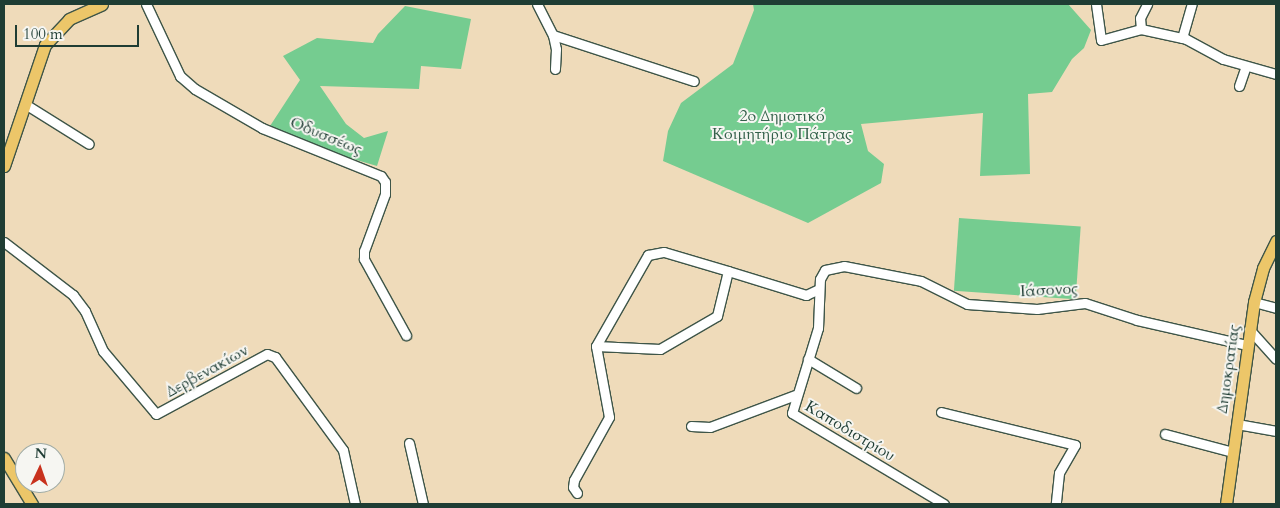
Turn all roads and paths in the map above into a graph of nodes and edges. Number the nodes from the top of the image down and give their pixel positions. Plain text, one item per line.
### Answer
1 (102, 4) edge
2 (146, 4) edge
3 (537, 4) edge
4 (1096, 4) edge
5 (1147, 4) edge
6 (1192, 4) edge
7 (1141, 29) junction
8 (553, 35) junction
9 (1182, 38) junction
10 (1246, 66) junction
11 (554, 69) dead end
12 (1276, 74) edge
13 (694, 81) dead end
14 (1239, 86) dead end
15 (25, 104) junction
16 (89, 144) dead end
17 (4, 166) edge
18 (1276, 241) edge
19 (4, 242) edge
20 (825, 270) joint
21 (728, 271) junction
22 (819, 289) junction
23 (1254, 302) junction
24 (1276, 308) edge
25 (1249, 329) junction
26 (406, 335) dead end
27 (1247, 345) junction
28 (596, 346) junction
29 (808, 359) junction
30 (1276, 359) edge
31 (856, 388) dead end
32 (795, 395) junction
33 (941, 412) dead end
34 (1237, 424) junction
35 (691, 426) dead end
36 (1276, 431) edge
37 (1166, 434) dead end
38 (409, 443) dead end
39 (1233, 452) junction
40 (4, 458) edge
41 (577, 493) dead end
42 (32, 504) edge
43 (355, 504) edge
44 (423, 504) edge
45 (944, 504) edge
46 (1056, 504) edge
47 (1226, 504) edge

1 - 15 main road
2 - 26 street, Οδυσσέως
3 - 8 street
4 - 7 street
5 - 7 street
6 - 9 street
7 - 9 street
8 - 11 street
8 - 13 street
9 - 10 street
10 - 12 street
10 - 14 street
15 - 16 street
15 - 17 main road
18 - 23 main road, Δημοκρατίας
19 - 43 street, Δερβενακίων
20 - 22 street, Καποδιστρίου
20 - 27 street, Ιάσονος
21 - 22 street
21 - 28 street
21 - 28 street
22 - 29 street, Καποδιστρίου
23 - 24 street
23 - 25 main road, Δημοκρατίας
25 - 27 main road, Δημοκρατίας
25 - 30 street
27 - 34 main road, Δημοκρατίας
28 - 41 street
29 - 31 street
29 - 32 street, Καποδιστρίου
32 - 35 street
32 - 45 street, Καποδιστρίου
33 - 46 street
34 - 36 street
34 - 39 main road, Δημοκρατίας
37 - 39 street
38 - 44 street
39 - 47 main road, Δημοκρατίας
40 - 42 main road

